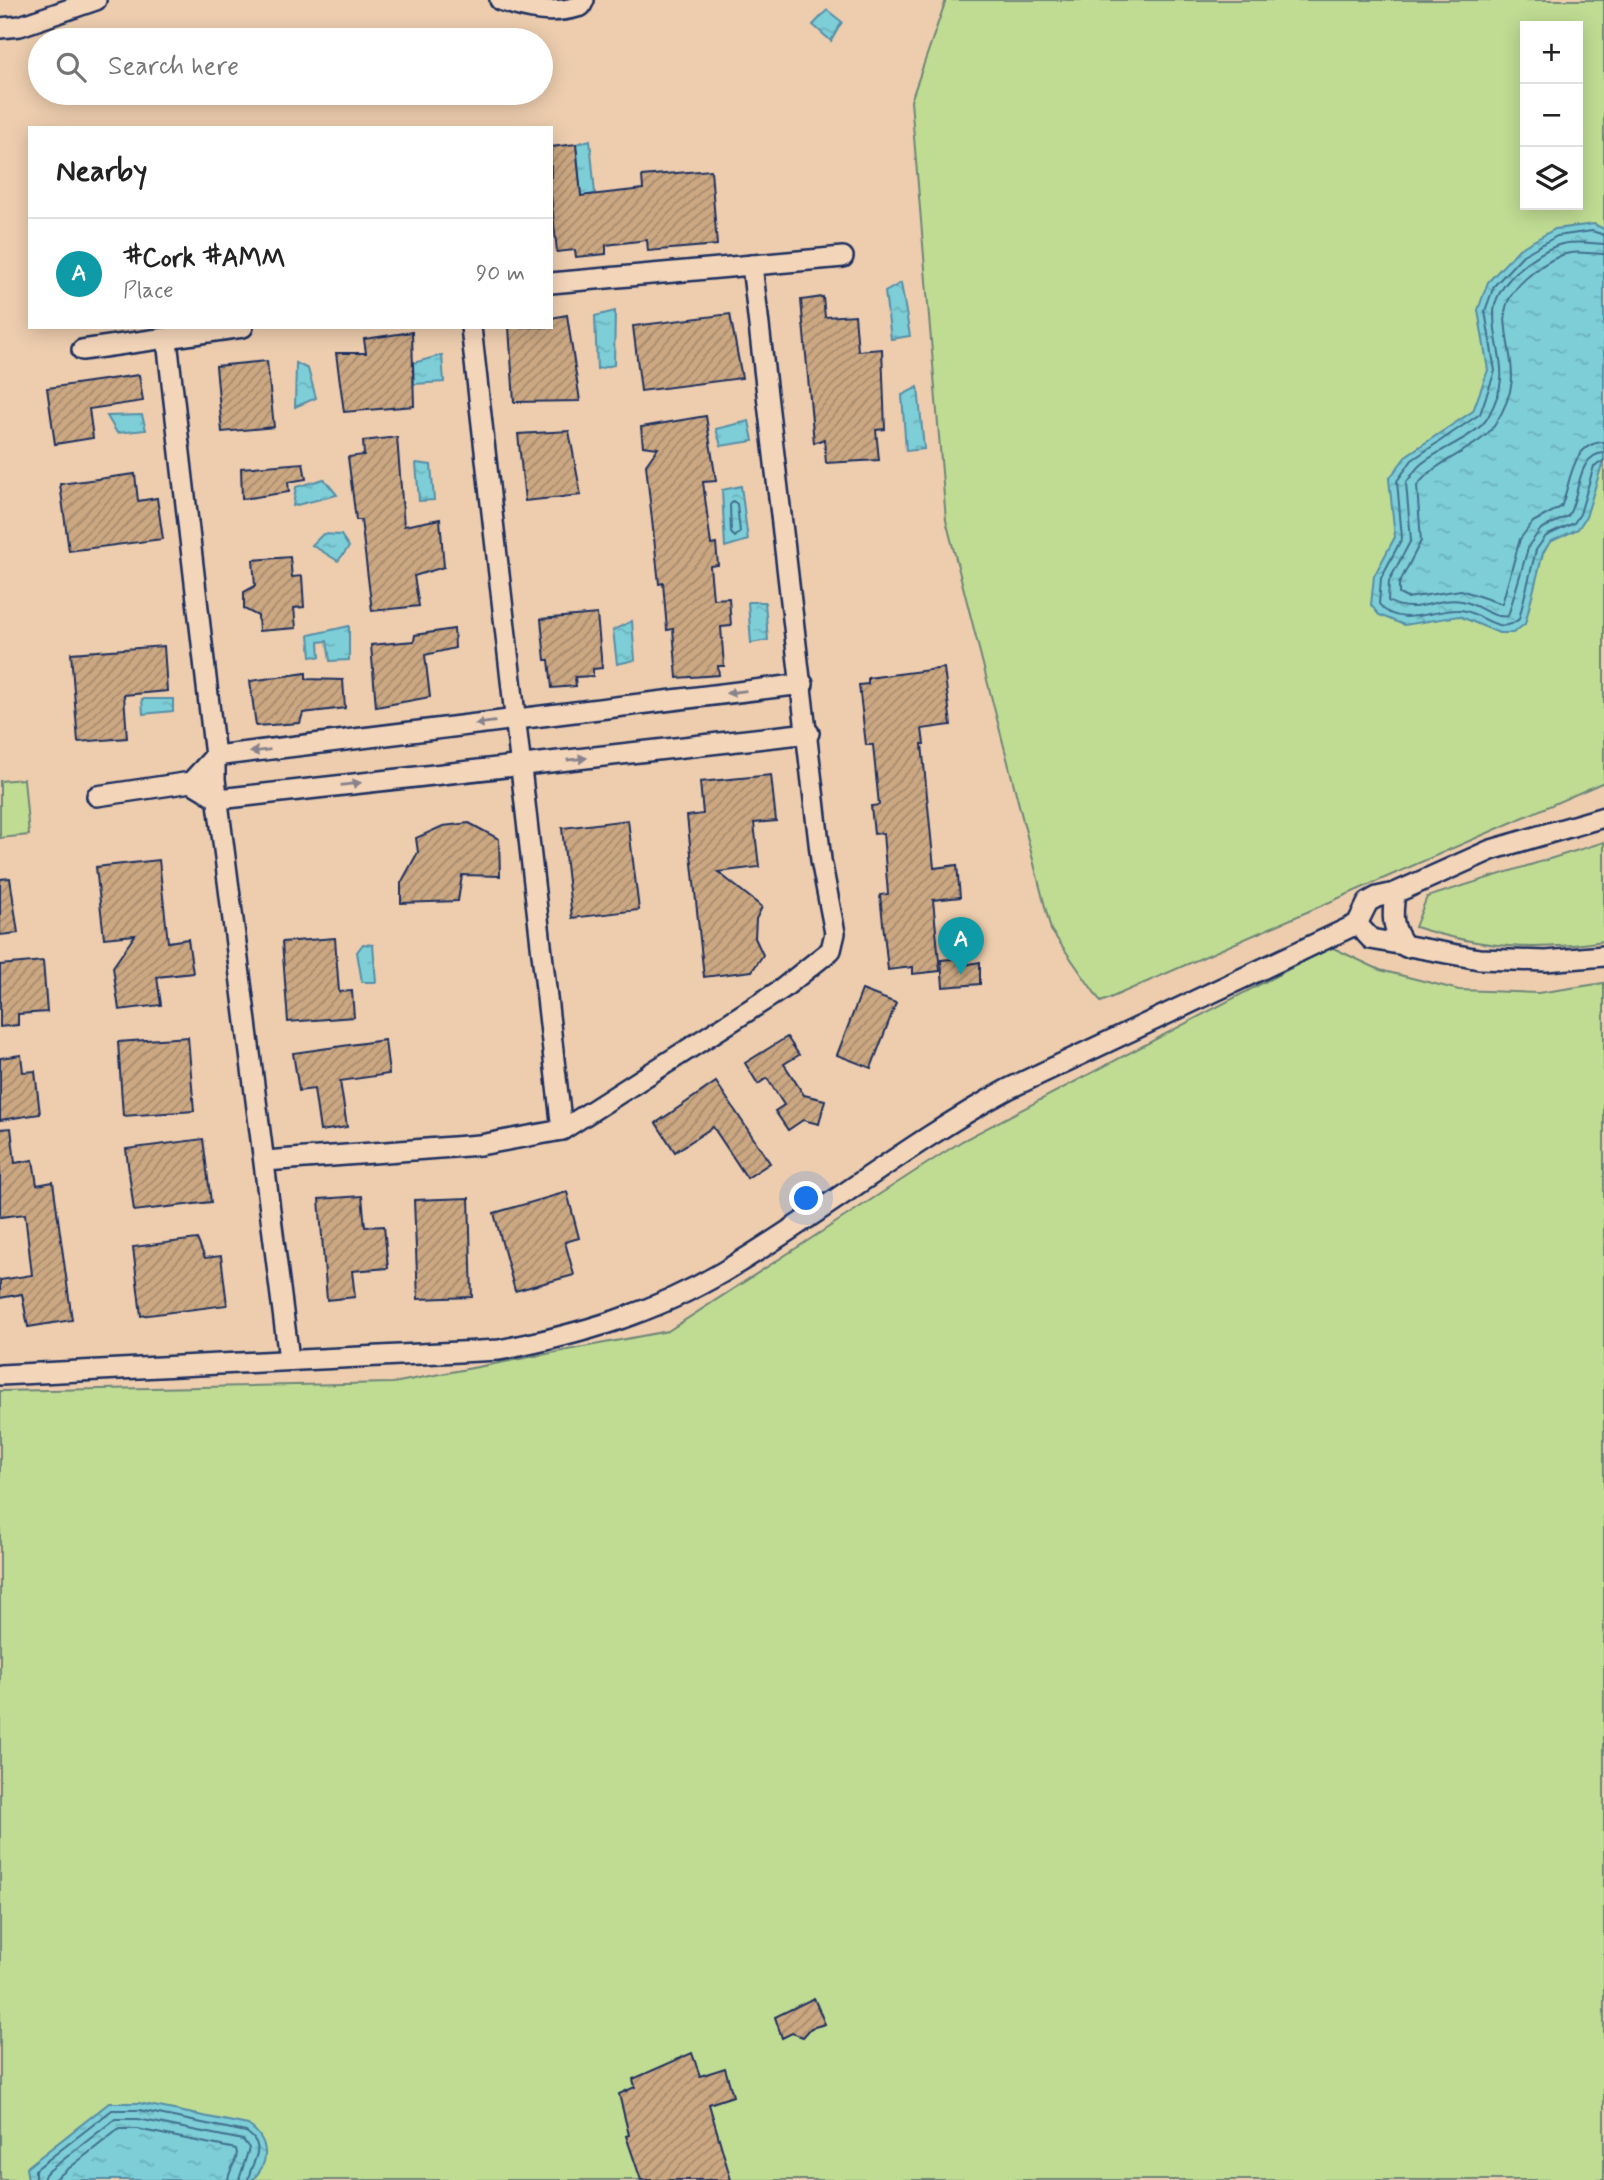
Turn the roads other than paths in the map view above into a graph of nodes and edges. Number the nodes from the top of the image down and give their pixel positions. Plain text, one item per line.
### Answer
1 (96, 0) edge
2 (500, 0) edge
3 (584, 0) edge
4 (0, 28) edge
5 (843, 257) dead end
6 (752, 265) junction
7 (553, 283) edge
8 (231, 329) edge
9 (471, 329) edge
10 (167, 340) junction
11 (82, 350) dead end
12 (803, 684) junction
13 (515, 719) junction
14 (809, 733) junction
15 (215, 756) junction
16 (519, 765) junction
17 (191, 782) junction
18 (97, 796) dead end
19 (219, 799) junction
20 (1604, 817) edge
21 (1395, 893) junction
22 (1357, 924) junction
23 (1406, 947) junction
24 (1604, 957) edge
25 (562, 1130) junction
26 (265, 1161) junction
27 (289, 1359) junction
28 (0, 1375) edge

1 - 4 street
2 - 3 street
5 - 6 street
6 - 7 street
6 - 12 street
8 - 10 street
9 - 13 street
10 - 11 street
10 - 15 street
12 -> 13 street
12 - 14 street
13 -> 15 street
13 - 16 street
16 -> 14 street
14 - 25 street
15 - 17 street
15 - 19 street
19 -> 16 street
16 - 25 street
17 - 18 street
17 - 19 street
19 - 26 street
20 - 21 street
21 - 22 street
21 - 23 street
22 - 23 street
22 - 27 street
23 - 24 street
25 - 26 street
26 - 27 street
27 - 28 street

